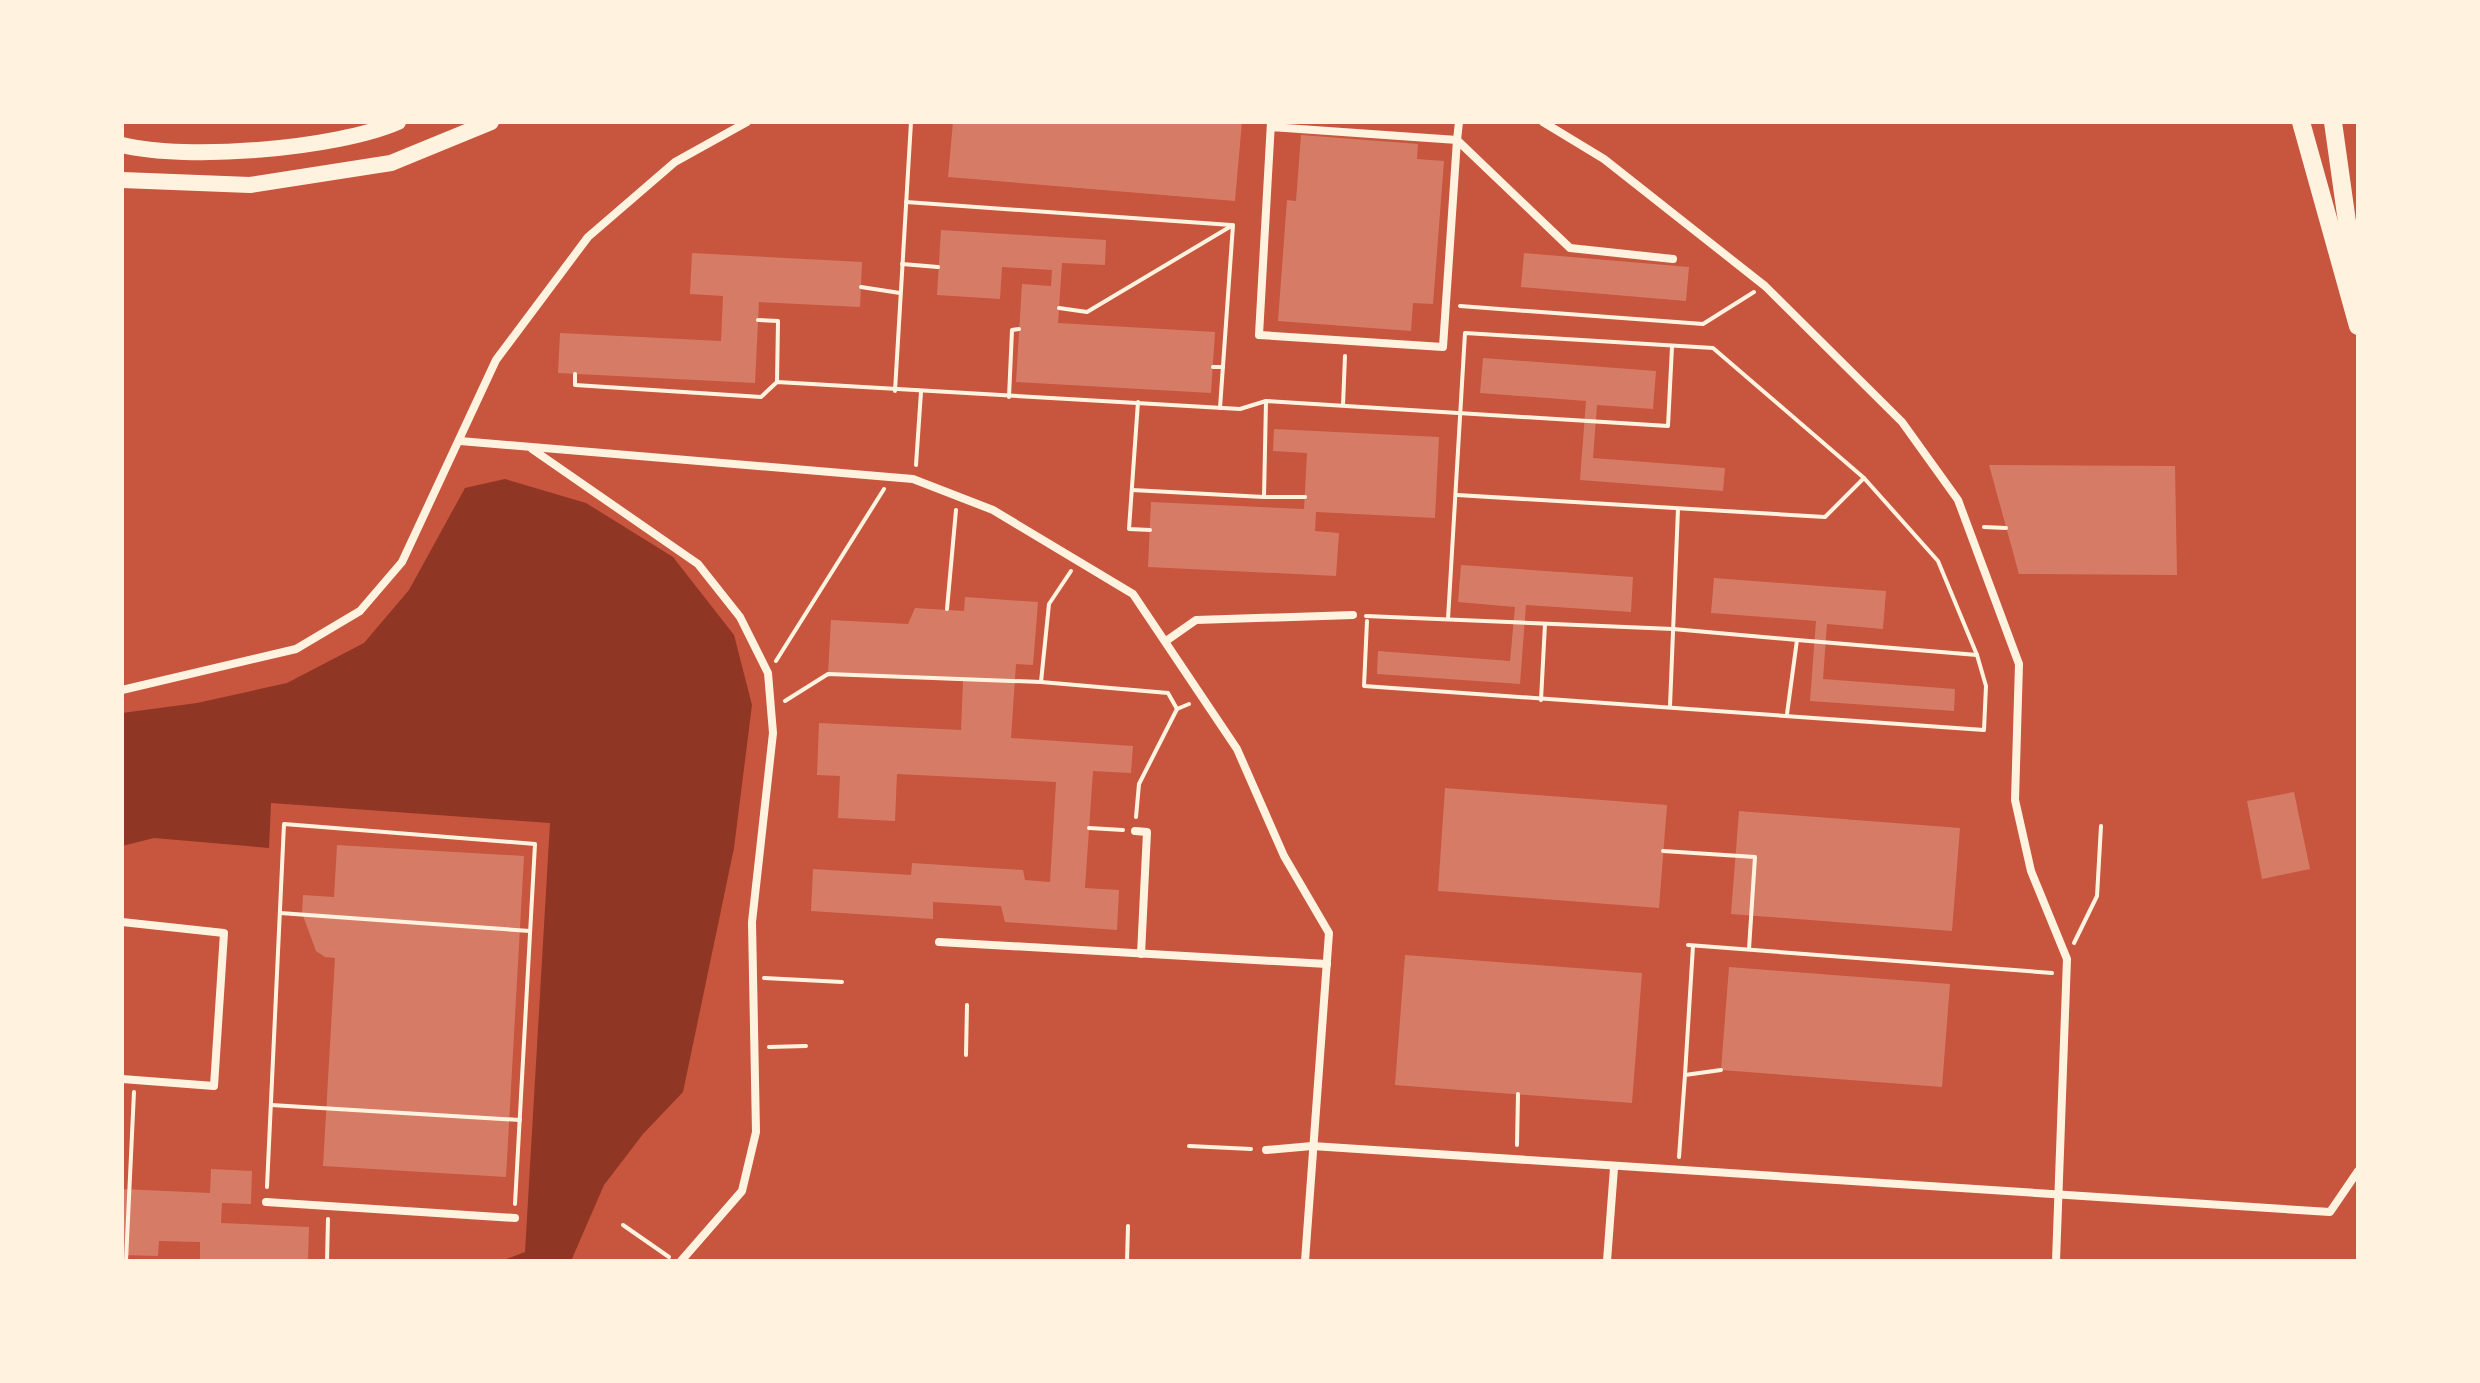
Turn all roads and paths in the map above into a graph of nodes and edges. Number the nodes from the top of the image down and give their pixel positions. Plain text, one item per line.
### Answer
1 (398, 122) edge
2 (491, 122) edge
3 (747, 122) edge
4 (911, 122) edge
5 (1459, 122) edge
6 (1543, 122) edge
7 (2301, 122) edge
8 (2333, 122) edge
9 (1271, 124) edge
10 (1457, 140) junction
11 (122, 145) edge
12 (122, 180) edge
13 (906, 202) junction
14 (1233, 225) junction
15 (1673, 259) dead end
16 (902, 264) junction
17 (938, 267) dead end
18 (1765, 286) junction
19 (861, 287) dead end
20 (900, 293) junction
21 (2358, 296) edge
22 (1446, 305) junction
23 (1059, 308) dead end
24 (758, 320) dead end
25 (2358, 326) edge
26 (1019, 329) dead end
27 (1346, 341) junction
28 (1672, 347) junction
29 (1213, 367) dead end
30 (1223, 367) junction
31 (575, 374) dead end
32 (777, 382) junction
33 (895, 391) junction
34 (921, 392) junction
35 (1009, 397) junction
36 (1266, 401) junction
37 (1138, 402) junction
38 (1343, 405) junction
39 (1220, 408) junction
40 (1461, 414) junction
41 (460, 441) junction
42 (532, 448) junction
43 (890, 477) junction
44 (1864, 478) junction
45 (913, 479) junction
46 (1132, 490) junction
47 (1457, 495) junction
48 (1264, 497) junction
49 (1305, 497) dead end
50 (1678, 508) junction
51 (955, 526) dead end
52 (1969, 527) junction
53 (2006, 528) dead end
54 (1150, 530) dead end
55 (1079, 559) junction
56 (947, 609) dead end
57 (1353, 615) joint
58 (1367, 616) junction
59 (1448, 619) junction
60 (1545, 624) junction
61 (1673, 629) junction
62 (1797, 640) junction
63 (1166, 641) junction
64 (1977, 655) junction
65 (768, 673) junction
66 (1041, 682) junction
67 (122, 690) edge
68 (1203, 698) junction
69 (1541, 700) junction
70 (1670, 706) junction
71 (1177, 709) junction
72 (771, 710) junction
73 (1787, 714) junction
74 (2101, 826) dead end
75 (1089, 828) dead end
76 (1135, 831) junction
77 (1663, 851) dead end
78 (280, 913) junction
79 (122, 922) edge
80 (530, 931) junction
81 (939, 942) dead end
82 (1749, 949) junction
83 (1141, 954) junction
84 (2067, 959) junction
85 (1327, 964) junction
86 (2066, 974) junction
87 (754, 977) junction
88 (842, 982) dead end
89 (967, 1005) dead end
90 (806, 1046) dead end
91 (756, 1048) junction
92 (966, 1055) dead end
93 (1721, 1070) dead end
94 (1685, 1075) junction
95 (122, 1079) edge
96 (135, 1080) junction
97 (1518, 1094) dead end
98 (271, 1105) junction
99 (520, 1120) junction
100 (1189, 1146) dead end
101 (1312, 1146) junction
102 (1266, 1150) joint
103 (1517, 1160) junction
104 (1614, 1168) junction
105 (1678, 1171) junction
106 (2358, 1171) edge
107 (2060, 1197) junction
108 (266, 1202) joint
109 (329, 1206) junction
110 (515, 1218) joint
111 (623, 1225) dead end
112 (1128, 1226) dead end
113 (126, 1261) edge
114 (327, 1261) edge
115 (675, 1261) edge
116 (681, 1261) edge
117 (1127, 1261) edge
118 (1305, 1261) edge
119 (1607, 1261) edge
120 (2056, 1261) edge

1 - 11 highway
2 - 12 highway
3 - 41 street
4 - 13 path
5 - 10 street
6 - 18 street
7 - 25 highway
8 - 21 highway
9 - 10 street
9 - 27 street
10 - 15 street
10 - 22 street
13 - 14 path
13 - 16 path
14 - 23 path
14 - 30 path
16 - 17 path
16 - 20 path
18 - 22 path
18 - 52 street
19 - 20 path
20 - 33 path
22 - 27 street
24 - 32 path
26 - 35 path
27 - 38 path
28 - 40 path
28 - 40 path
28 - 44 path
29 - 30 path
30 - 39 path
31 - 32 path
32 - 33 path
33 - 34 path
34 - 35 path
34 - 45 path
35 - 37 path
36 - 38 path
36 - 39 path
36 - 48 path
37 - 39 path
37 - 46 path
38 - 40 path
40 - 47 path
41 - 42 street
41 - 67 street
42 - 43 street
42 - 65 street
43 - 45 street
43 - 65 path
44 - 50 path
44 - 64 path
45 - 55 street
46 - 48 path
46 - 54 path
47 - 50 path
47 - 59 path
48 - 49 path
50 - 61 path
51 - 56 path
52 - 53 path
52 - 84 street
55 - 63 street
55 - 66 path
57 - 58 path
57 - 63 street
58 - 59 path
58 - 69 path
59 - 60 path
60 - 61 path
60 - 69 path
61 - 62 path
61 - 70 path
62 - 64 path
62 - 73 path
63 - 68 street
64 - 73 path
65 - 72 street
66 - 71 path
66 - 72 path
68 - 71 path
68 - 85 street
69 - 70 path
70 - 73 path
71 - 76 path
72 - 87 street
74 - 84 path
75 - 76 path
76 - 83 street
77 - 82 path
78 - 80 path
78 - 80 path
78 - 98 path
79 - 96 street
80 - 99 path
81 - 83 street
82 - 86 path
82 - 94 path
83 - 85 street
84 - 86 street
85 - 101 street
86 - 107 street
87 - 88 path
87 - 91 street
89 - 92 path
90 - 91 path
91 - 116 street
93 - 94 path
94 - 105 path
95 - 96 street
96 - 113 path
97 - 103 path
98 - 99 path
98 - 108 path
99 - 110 path
100 - 102 path
101 - 102 street
101 - 103 street
101 - 118 street
103 - 104 street
104 - 105 street
104 - 119 street
105 - 107 street
106 - 107 street
107 - 120 street
108 - 109 street
109 - 110 street
109 - 114 path
111 - 115 path
112 - 117 path

